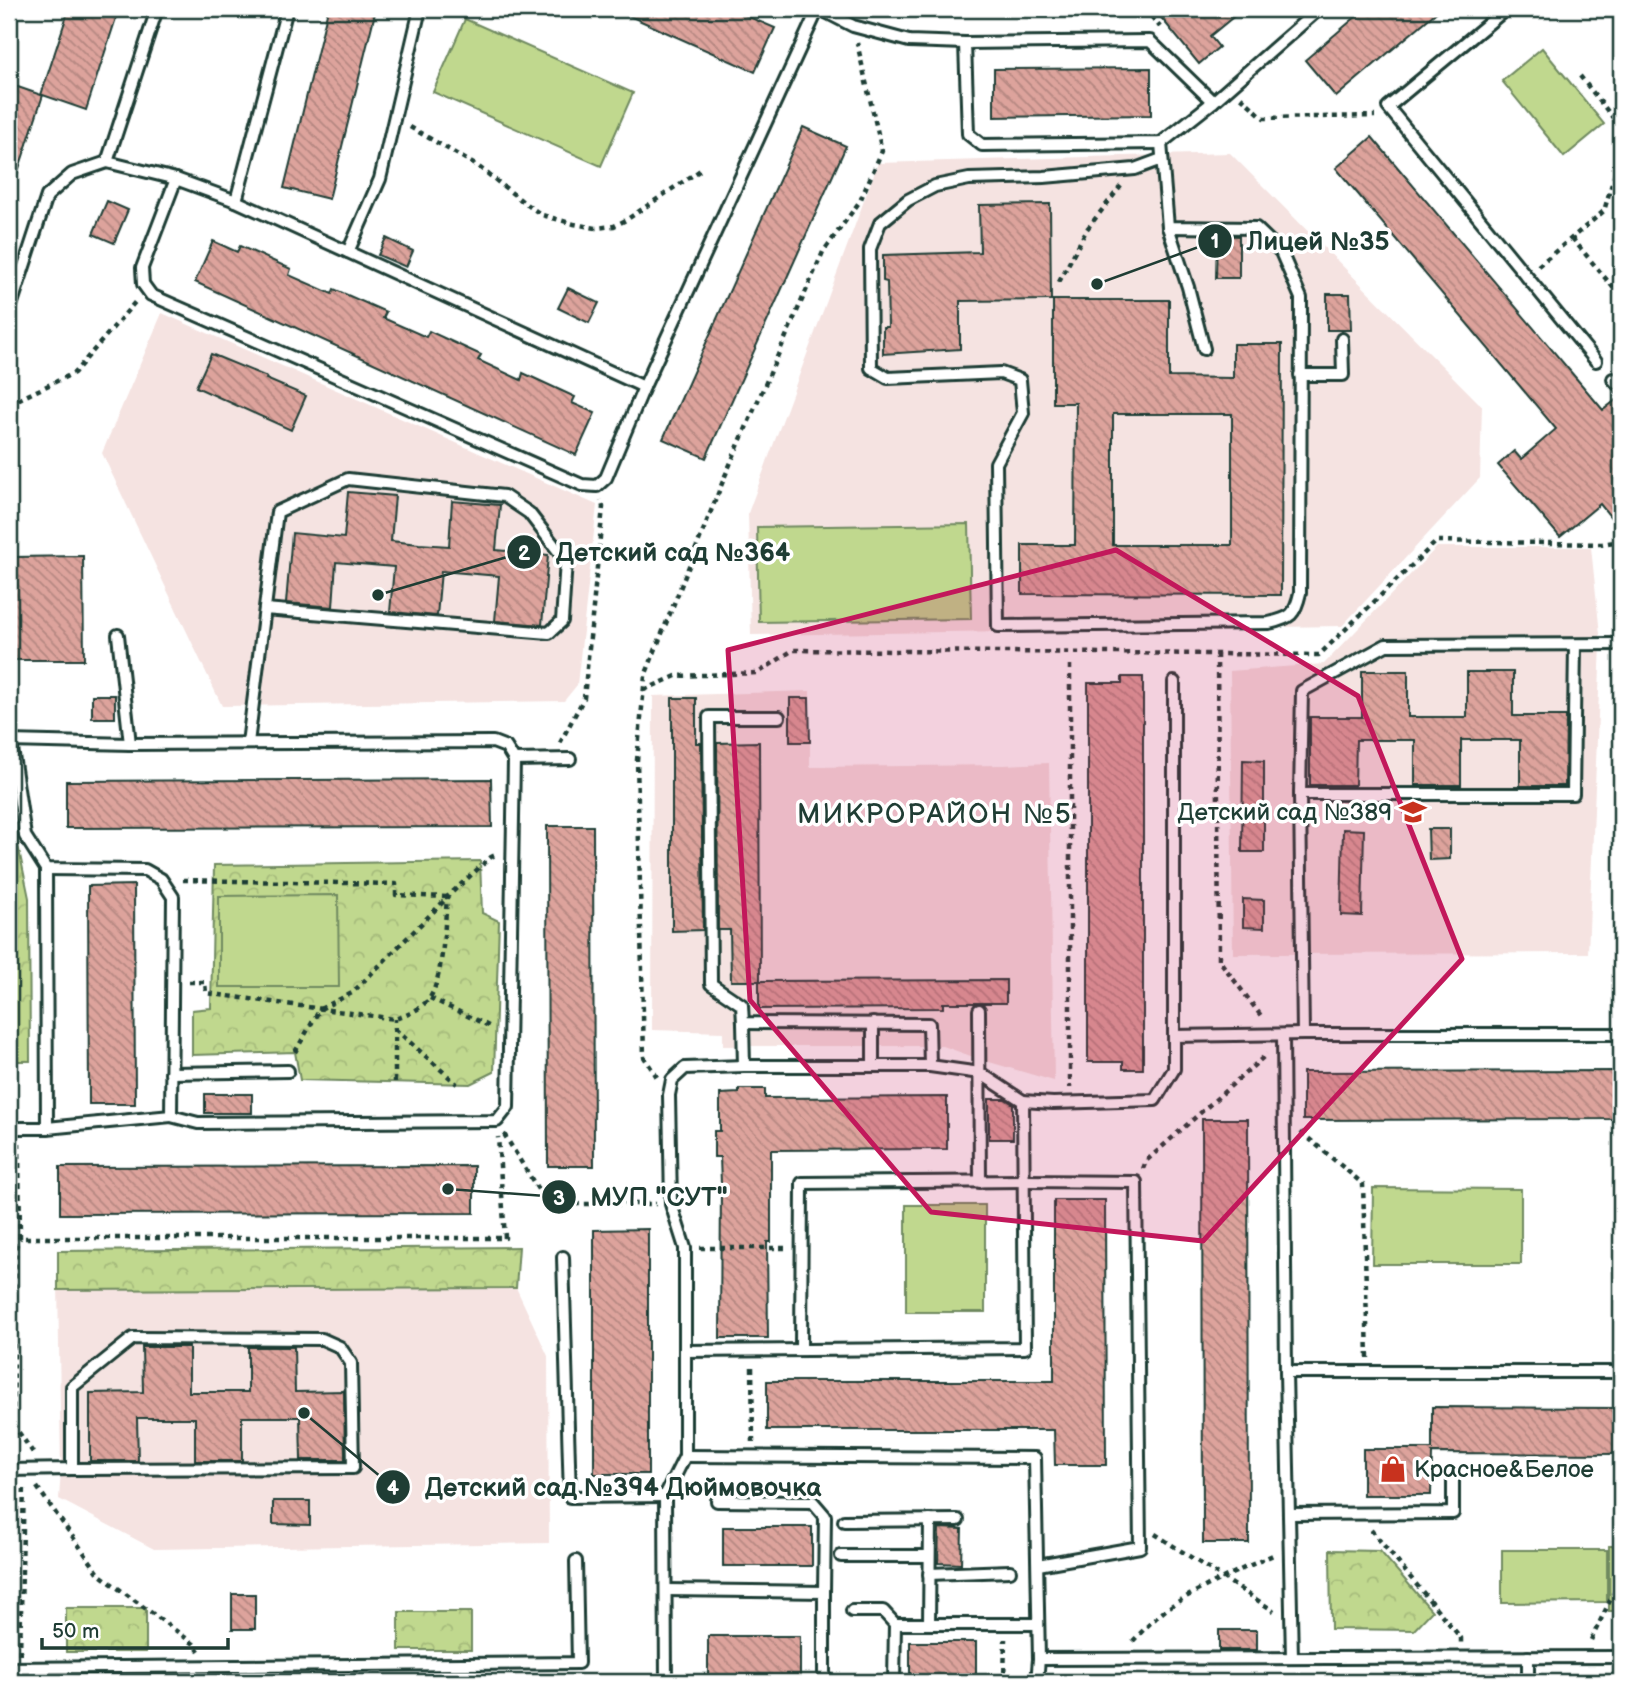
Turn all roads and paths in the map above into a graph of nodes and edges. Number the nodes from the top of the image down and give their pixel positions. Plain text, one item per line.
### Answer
1 (158, 9) edge
2 (287, 9) edge
3 (420, 9) edge
4 (819, 9) edge
5 (1320, 9) edge
6 (1506, 9) edge
7 (1618, 14) dead end
8 (853, 26) junction
9 (965, 43) junction
10 (1621, 59) edge
11 (1580, 76) dead end
12 (1230, 87) junction
13 (1213, 102) junction
14 (1396, 116) junction
15 (394, 118) junction
16 (1621, 128) edge
17 (1161, 143) junction
18 (1621, 152) edge
19 (1162, 159) junction
20 (107, 162) junction
21 (702, 169) dead end
22 (1135, 169) junction
23 (176, 179) junction
24 (236, 201) junction
25 (1168, 227) junction
26 (1572, 238) junction
27 (348, 252) junction
28 (1527, 276) junction
29 (1059, 282) dead end
30 (146, 289) junction
31 (1621, 297) edge
32 (9, 312) edge
33 (1342, 339) dead end
34 (1205, 349) dead end
35 (1596, 360) dead end
36 (1300, 375) junction
37 (1614, 379) dead end
38 (644, 387) junction
39 (1621, 388) edge
40 (9, 404) edge
41 (597, 486) junction
42 (265, 609) junction
43 (118, 635) dead end
44 (1621, 644) edge
45 (1575, 645) junction
46 (1217, 654) dead end
47 (1070, 665) dead end
48 (1174, 682) dead end
49 (779, 717) dead end
50 (10, 741) edge
51 (248, 743) junction
52 (130, 744) junction
53 (552, 759) junction
54 (570, 759) dead end
55 (513, 760) junction
56 (1300, 794) junction
57 (512, 849) junction
58 (46, 869) junction
59 (161, 879) junction
60 (447, 897) junction
61 (172, 981) junction
62 (430, 998) junction
63 (320, 1009) junction
64 (979, 1010) dead end
65 (396, 1019) junction
66 (743, 1023) junction
67 (873, 1023) junction
68 (395, 1029) junction
69 (1303, 1034) junction
70 (1621, 1034) edge
71 (508, 1035) junction
72 (1174, 1036) junction
73 (1280, 1037) junction
74 (295, 1052) dead end
75 (744, 1066) junction
76 (873, 1066) junction
77 (930, 1066) junction
78 (288, 1071) dead end
79 (171, 1073) junction
80 (980, 1073) junction
81 (395, 1082) dead end
82 (457, 1084) dead end
83 (669, 1095) junction
84 (1023, 1101) junction
85 (1070, 1102) junction
86 (171, 1116) junction
87 (1282, 1116) junction
88 (497, 1121) junction
89 (14, 1128) edge
90 (47, 1128) junction
91 (1024, 1181) junction
92 (979, 1182) junction
93 (1136, 1182) junction
94 (671, 1204) junction
95 (20, 1238) junction
96 (685, 1248) junction
97 (800, 1248) junction
98 (563, 1258) dead end
99 (15, 1269) junction
100 (9, 1280) edge
101 (685, 1350) junction
102 (752, 1350) junction
103 (801, 1350) junction
104 (1621, 1372) edge
105 (1286, 1373) junction
106 (1368, 1373) junction
107 (11, 1425) edge
108 (685, 1456) junction
109 (753, 1457) junction
110 (24, 1469) junction
111 (45, 1469) junction
112 (72, 1469) junction
113 (9, 1470) edge
114 (1453, 1480) dead end
115 (665, 1496) junction
116 (718, 1501) dead end
117 (1357, 1513) junction
118 (1289, 1514) junction
119 (930, 1520) junction
120 (958, 1520) dead end
121 (844, 1521) dead end
122 (1139, 1524) junction
123 (1290, 1547) junction
124 (841, 1556) dead end
125 (929, 1556) junction
126 (576, 1561) dead end
127 (1038, 1565) junction
128 (1010, 1571) dead end
129 (929, 1574) junction
130 (1224, 1578) junction
131 (1621, 1578) edge
132 (666, 1590) junction
133 (824, 1592) junction
134 (852, 1611) dead end
135 (1292, 1622) junction
136 (895, 1624) junction
137 (929, 1624) junction
138 (1005, 1624) junction
139 (1038, 1624) junction
140 (1528, 1657) junction
141 (1582, 1657) junction
142 (1621, 1657) edge
143 (1292, 1658) junction
144 (1039, 1659) junction
145 (1462, 1659) junction
146 (1116, 1660) junction
147 (210, 1666) junction
148 (14, 1668) edge
149 (666, 1682) edge
150 (824, 1682) edge
151 (894, 1682) edge
152 (1004, 1682) edge
153 (1037, 1682) edge
154 (1528, 1682) edge

1 - 20 lane
2 - 24 lane
3 - 15 lane
4 - 8 lane
4 - 38 lane
5 - 12 lane
6 - 14 lane
7 - 10 path
8 - 9 lane
8 - 83 path
9 - 13 lane
9 - 17 lane
11 - 16 path
12 - 13 lane
12 - 14 path
13 - 17 lane
14 - 28 lane
15 - 21 path
15 - 27 lane
17 - 19 lane
18 - 26 path
19 - 22 lane
19 - 25 lane
20 - 23 lane
20 - 32 lane
22 - 29 path
22 - 36 lane
23 - 24 lane
23 - 30 lane
24 - 27 lane
25 - 34 lane
25 - 36 lane
26 - 28 path
26 - 31 path
27 - 38 lane
28 - 35 lane
30 - 40 path
30 - 41 lane
33 - 36 lane
37 - 39 lane
38 - 41 lane
41 - 53 path
42 - 42 lane
42 - 51 lane
43 - 52 lane
44 - 45 lane
45 - 56 lane
45 - 56 lane
46 - 73 path
47 - 85 path
48 - 72 lane
49 - 66 lane
50 - 52 lane
50 - 58 lane
51 - 52 lane
51 - 55 lane
53 - 54 lane
53 - 55 lane
55 - 57 lane
56 - 69 lane
57 - 60 path
57 - 71 lane
58 - 59 lane
58 - 90 lane
59 - 60 path
59 - 61 lane
60 - 62 path
60 - 63 path
61 - 63 path
61 - 79 lane
62 - 65 path
62 - 71 path
63 - 65 path
63 - 74 path
64 - 80 lane
65 - 68 path
66 - 67 lane
66 - 75 lane
67 - 76 lane
67 - 77 lane
68 - 81 path
68 - 82 path
69 - 70 lane
69 - 73 lane
71 - 88 lane
72 - 73 lane
72 - 85 lane
73 - 87 lane
73 - 93 path
75 - 76 lane
75 - 83 lane
76 - 77 lane
77 - 80 lane
78 - 79 lane
79 - 86 lane
80 - 84 lane
80 - 92 lane
83 - 94 lane
84 - 85 lane
84 - 91 lane
86 - 88 lane
86 - 90 lane
87 - 105 lane
87 - 106 path
88 - 94 path
88 - 95 path
89 - 90 lane
89 - 95 path
91 - 92 lane
91 - 93 lane
91 - 103 lane
92 - 97 lane
93 - 122 lane
94 - 96 lane
95 - 99 path
96 - 97 path
96 - 101 lane
97 - 103 lane
98 - 115 lane
99 - 100 path
99 - 107 path
101 - 102 lane
101 - 108 lane
102 - 103 lane
102 - 109 path
104 - 106 lane
105 - 106 lane
105 - 118 lane
107 - 111 path
108 - 109 lane
108 - 115 lane
109 - 127 lane
110 - 111 lane
110 - 113 lane
110 - 147 path
110 - 148 path
111 - 112 lane
112 - 112 lane
114 - 117 lane
115 - 132 lane
116 - 133 lane
117 - 118 lane
117 - 145 path
118 - 123 lane
119 - 120 lane
119 - 121 lane
119 - 125 lane
122 - 127 lane
122 - 130 path
123 - 130 path
123 - 135 lane
124 - 125 lane
125 - 129 lane
126 - 147 lane
127 - 139 lane
128 - 129 lane
129 - 137 lane
130 - 135 path
130 - 146 path
131 - 141 path
132 - 133 lane
132 - 149 lane
133 - 150 lane
134 - 136 lane
135 - 143 lane
136 - 137 lane
136 - 151 lane
137 - 138 lane
138 - 139 lane
138 - 152 path
139 - 144 lane
140 - 141 lane
140 - 145 lane
140 - 154 lane
141 - 142 lane
143 - 145 lane
143 - 146 lane
144 - 146 lane
144 - 153 lane
147 - 148 lane

